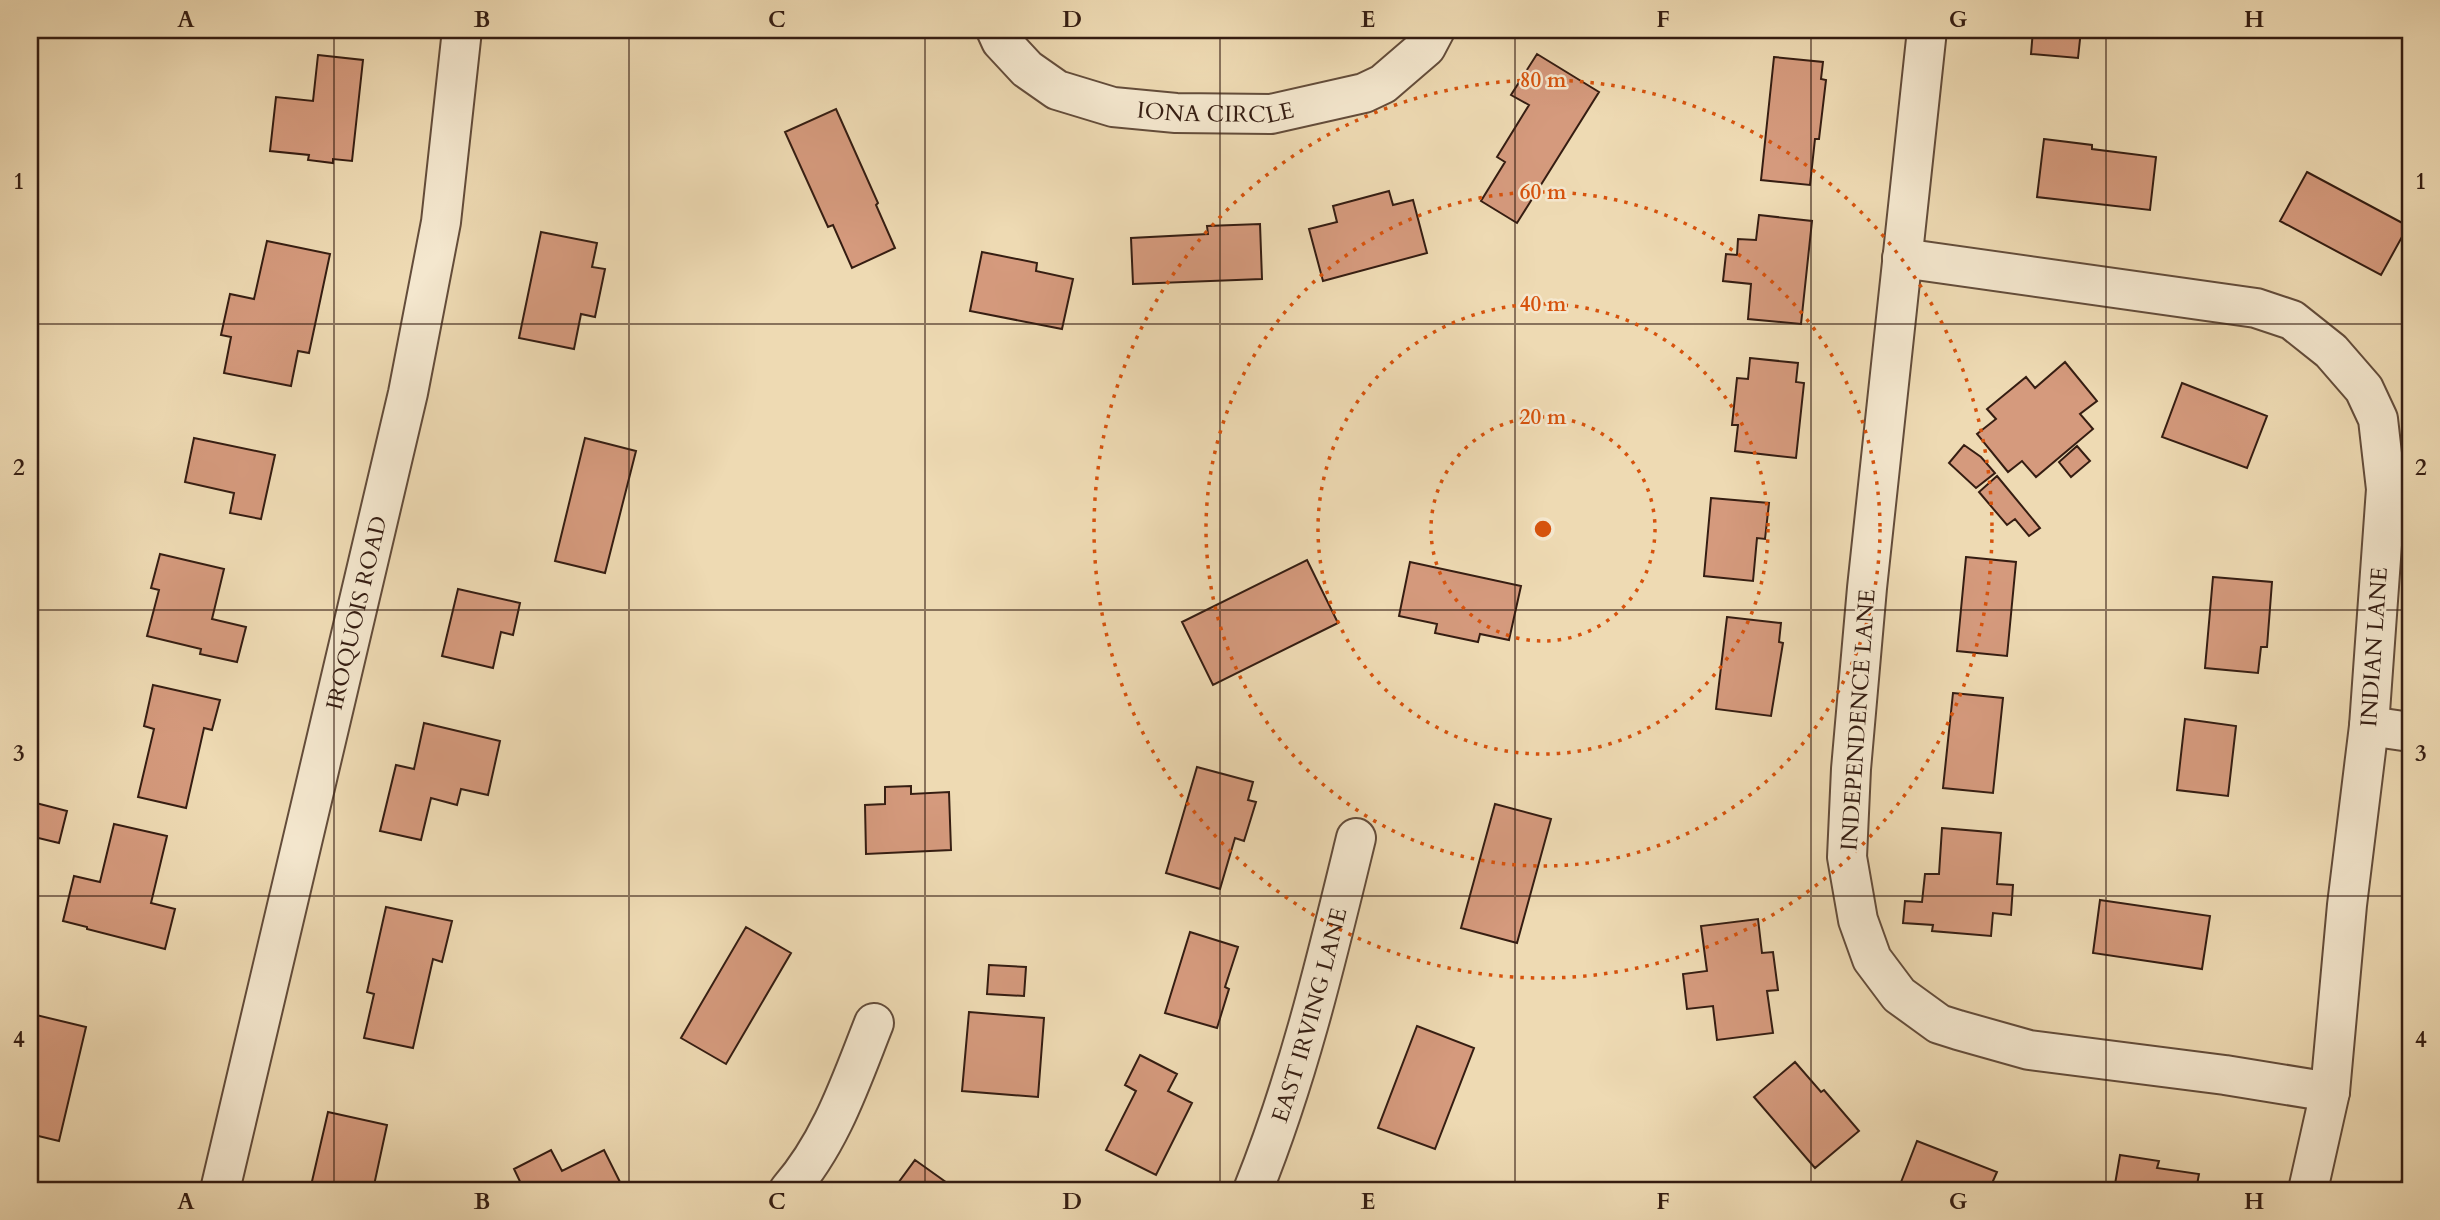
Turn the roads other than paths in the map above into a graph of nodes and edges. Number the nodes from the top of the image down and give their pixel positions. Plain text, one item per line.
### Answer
1 (461, 30) edge
2 (996, 30) edge
3 (1436, 30) edge
4 (1927, 30) edge
5 (1902, 258) junction
6 (2369, 726) junction
7 (2410, 732) edge
8 (1356, 838) dead end
9 (874, 1023) dead end
10 (2330, 1092) junction
11 (220, 1190) edge
12 (789, 1190) edge
13 (1253, 1190) edge
14 (2308, 1190) edge

1 - 11 street, IROQUOIS ROAD
2 - 3 street, IONA CIRCLE
4 - 5 street, INDEPENDENCE LANE
5 - 6 street, INDIAN LANE
5 - 10 street, INDEPENDENCE LANE
6 - 7 street
6 - 10 street, INDIAN LANE
8 - 13 street, EAST IRVING LANE
9 - 12 street
10 - 14 street, INDIAN LANE

